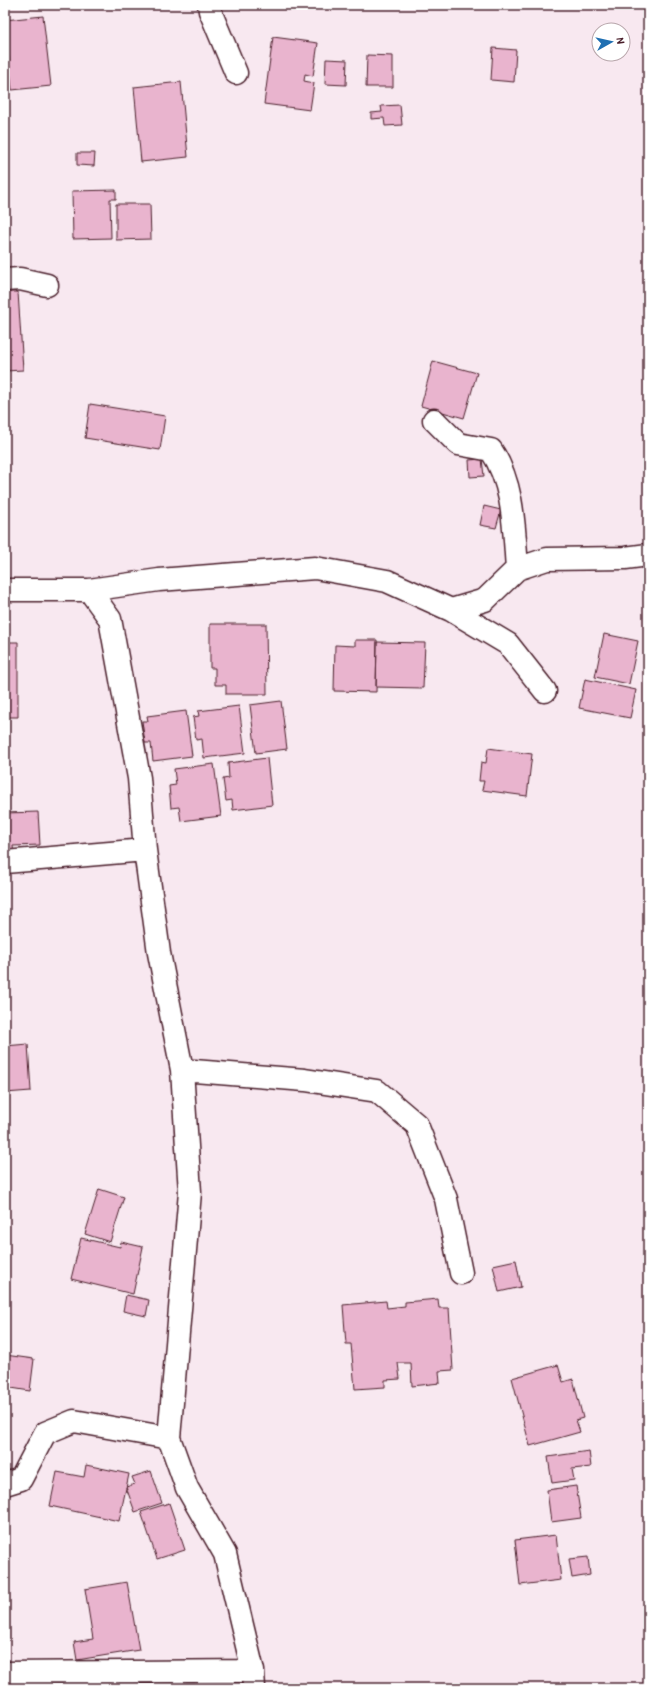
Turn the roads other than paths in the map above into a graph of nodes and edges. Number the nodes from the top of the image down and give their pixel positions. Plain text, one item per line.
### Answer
1 (209, 5) edge
2 (236, 73) dead end
3 (5, 280) edge
4 (47, 285) dead end
5 (434, 420) dead end
6 (648, 555) edge
7 (517, 569) junction
8 (5, 590) edge
9 (89, 590) junction
10 (451, 610) junction
11 (545, 691) dead end
12 (145, 850) junction
13 (5, 862) edge
14 (182, 1070) junction
15 (461, 1273) dead end
16 (168, 1438) junction
17 (5, 1484) edge
18 (5, 1673) edge
19 (254, 1679) edge

1 - 2 street
3 - 4 street
5 - 7 street
6 - 7 street
7 - 10 street
8 - 9 street
9 - 10 street
9 - 12 street
10 - 11 street
12 - 13 street
12 - 14 street
14 - 15 street
14 - 16 street
16 - 17 street
16 - 19 street
18 - 19 street

